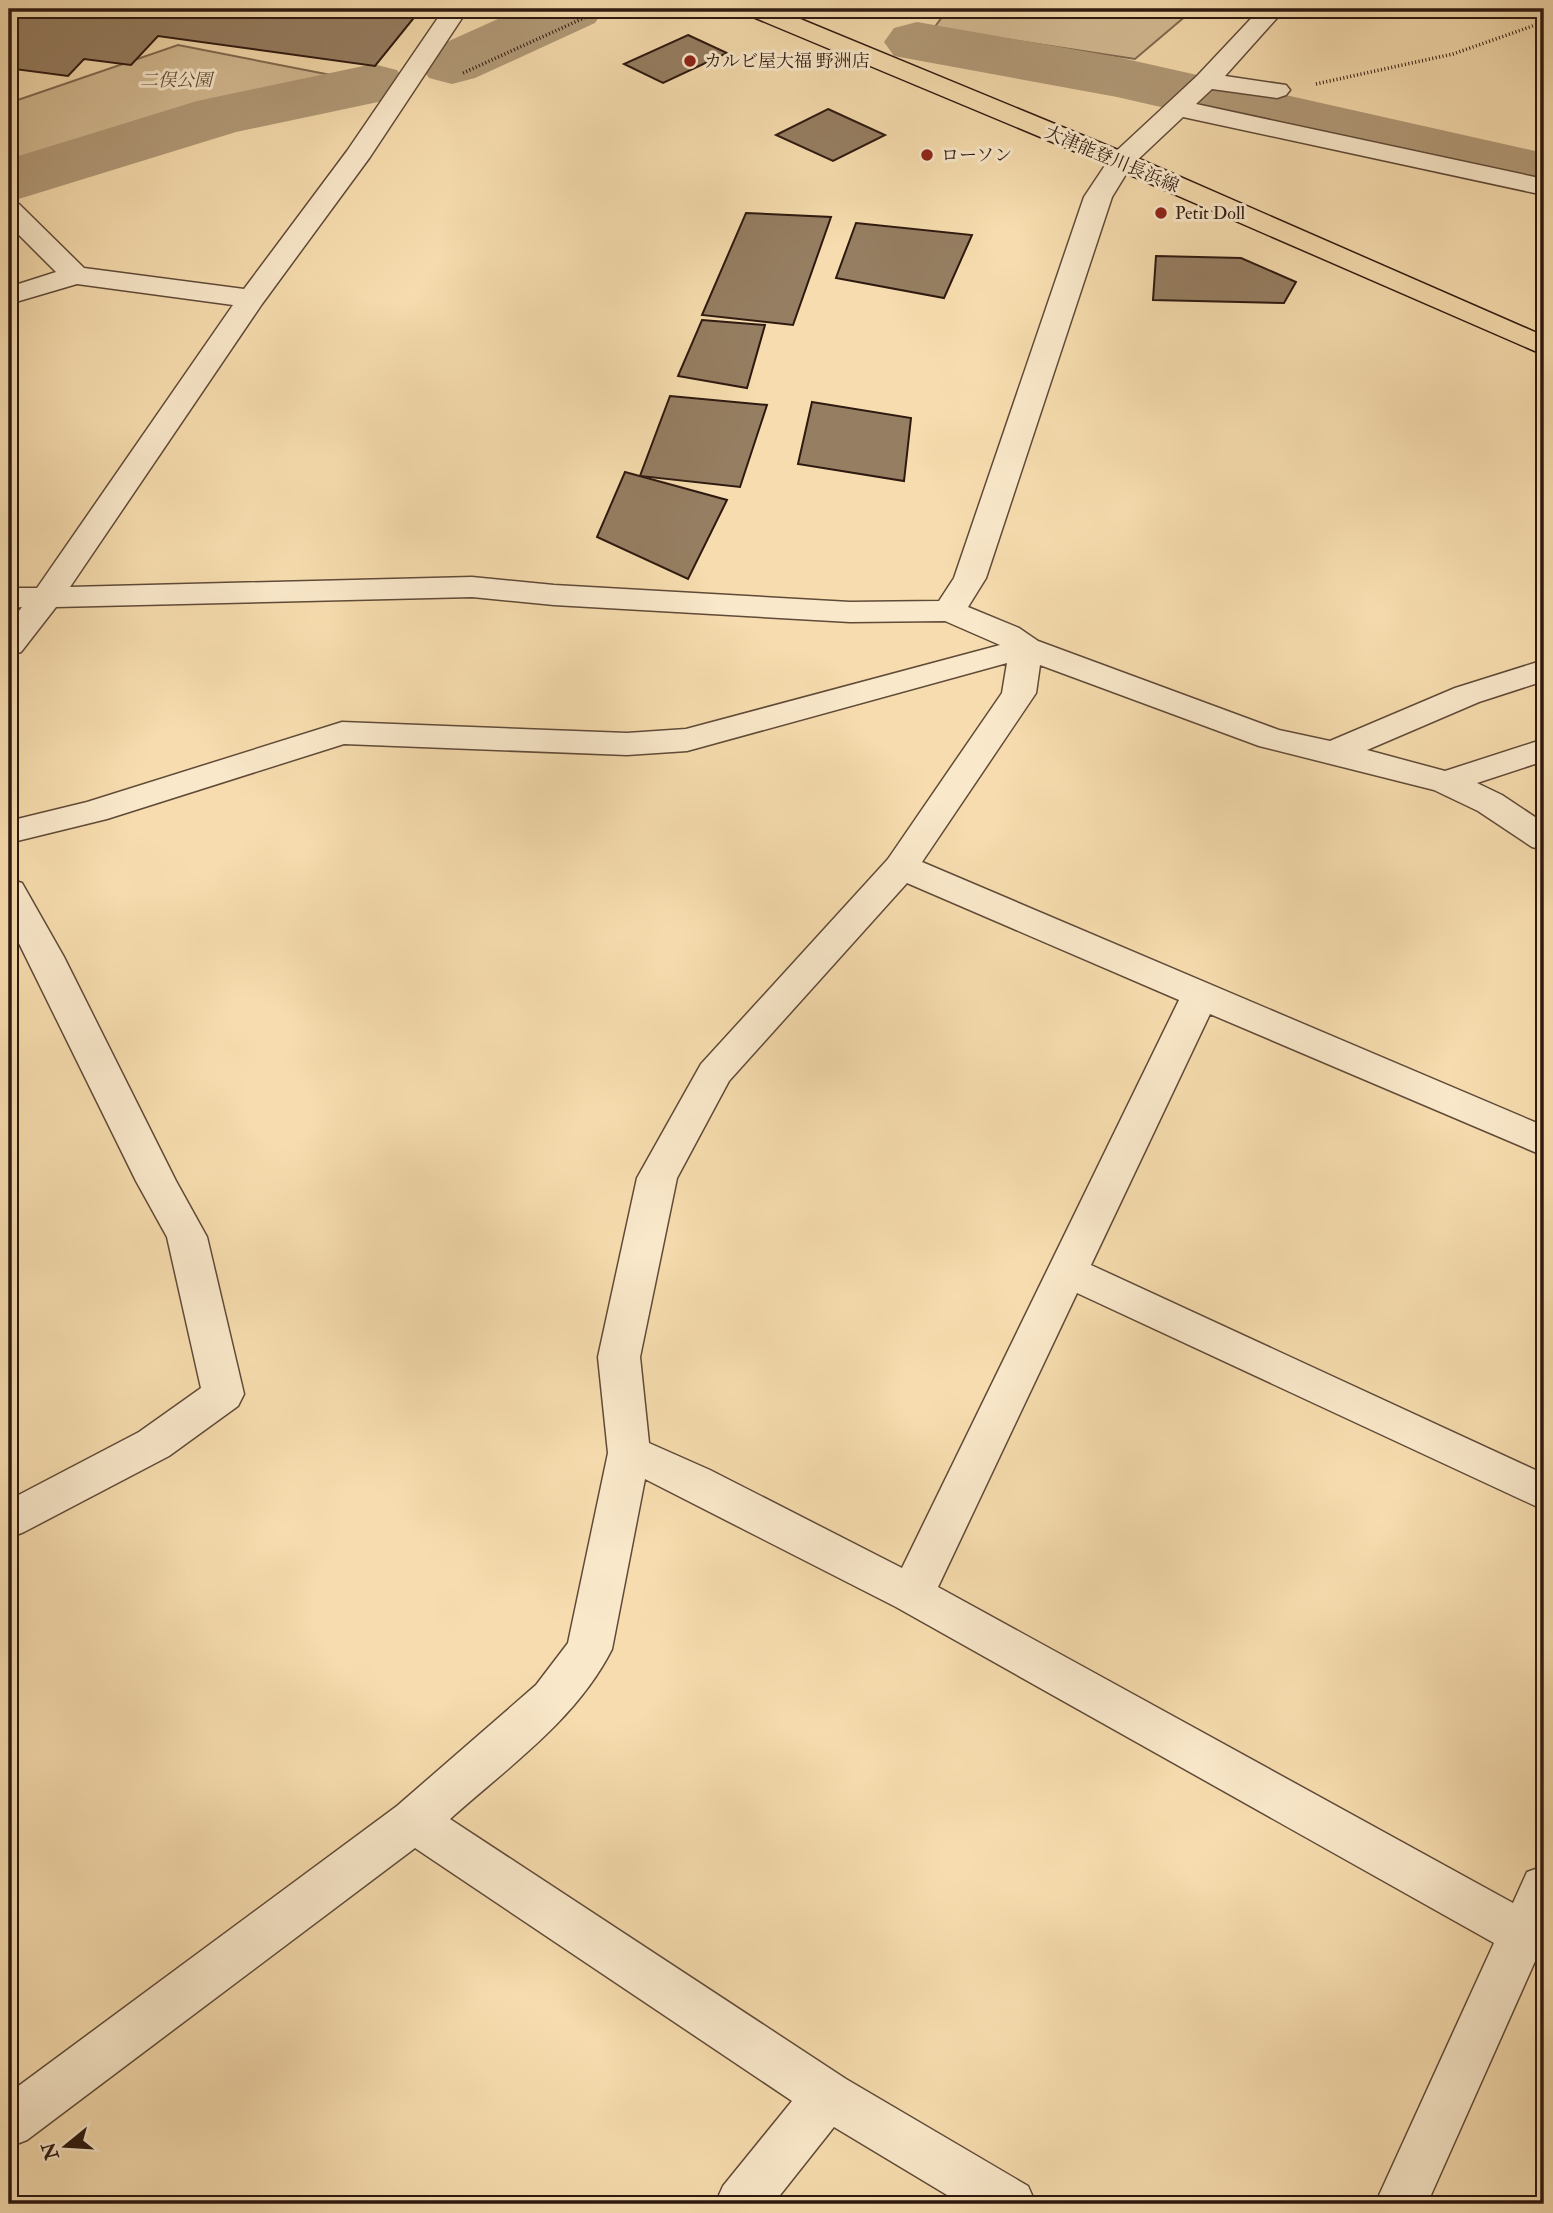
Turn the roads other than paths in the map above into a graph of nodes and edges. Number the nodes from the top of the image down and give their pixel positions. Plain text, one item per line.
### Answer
1 (456, 9) edge
2 (755, 9) edge
3 (1273, 9) edge
4 (1206, 81) junction
5 (1277, 90) road end
6 (1178, 108) junction
7 (1121, 161) junction
8 (1544, 187) edge
9 (9, 209) edge
10 (75, 275) junction
11 (9, 296) edge
12 (251, 299) junction
13 (1544, 346) edge
14 (47, 597) junction
15 (9, 598) edge
16 (948, 611) junction
17 (9, 645) edge
18 (1026, 648) junction
19 (1544, 670) edge
20 (1544, 750) edge
21 (1333, 752) junction
22 (1446, 782) junction
23 (9, 832) edge
24 (1544, 839) edge
25 (901, 867) junction
26 (9, 891) edge
27 (1200, 995) junction
28 (1544, 1142) edge
29 (1069, 1272) junction
30 (629, 1453) junction
31 (1544, 1493) edge
32 (9, 1520) edge
33 (912, 1594) junction
34 (414, 1821) junction
35 (1544, 1887) edge
36 (1522, 1933) junction
37 (828, 2096) junction
38 (9, 2123) edge
39 (741, 2204) edge
40 (1010, 2204) edge
41 (1401, 2204) edge

1 - 12 street
2 - 7 main road, 大津能登川長浜線
3 - 4 street
4 - 5 street
4 - 6 street
6 - 7 street
6 - 8 street
7 - 13 main road, 大津能登川長浜線
7 - 16 street
9 - 10 street
10 - 11 street
10 - 12 street
12 - 14 street
14 - 15 street
14 - 16 street
14 - 17 street
16 - 18 street
18 - 21 street
18 - 23 street
18 - 25 street
19 - 21 street
20 - 22 street
21 - 22 street
22 - 24 street
25 - 27 street
25 - 30 street
26 - 32 street
27 - 28 street
27 - 29 street
29 - 31 street
29 - 33 street
30 - 33 street
30 - 34 street
33 - 36 street
34 - 37 street
34 - 38 street
35 - 36 street
36 - 41 street
37 - 39 street
37 - 40 street

